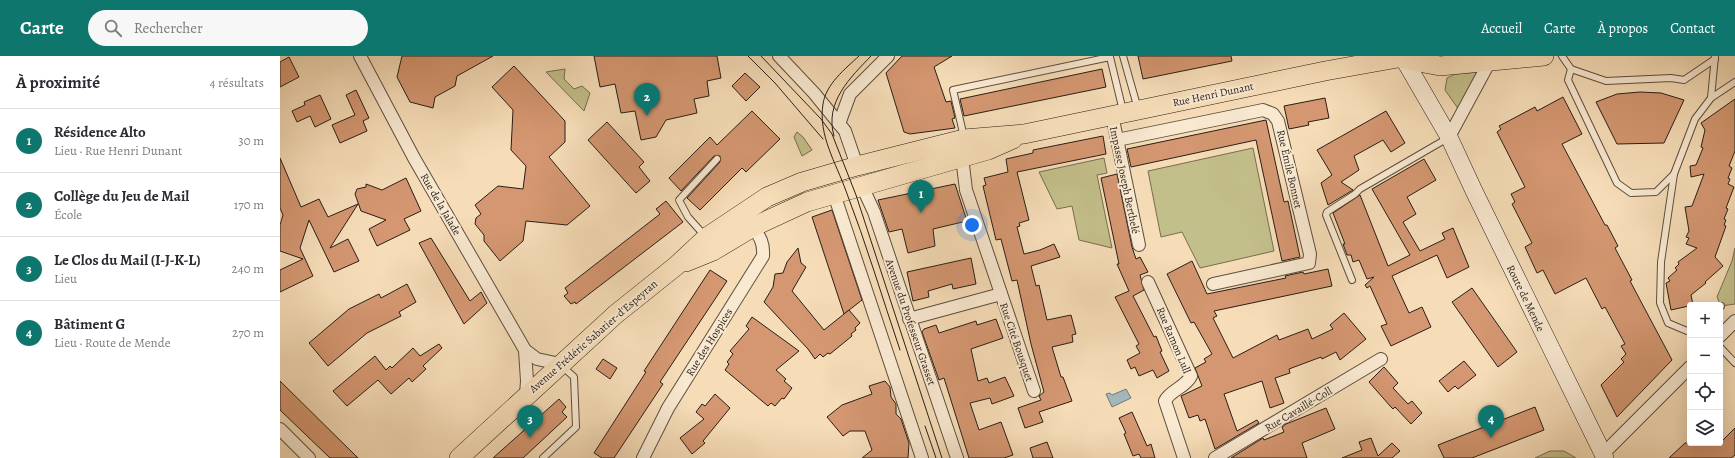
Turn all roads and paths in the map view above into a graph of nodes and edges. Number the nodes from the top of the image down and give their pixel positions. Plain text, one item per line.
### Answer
1 (360, 56) edge
2 (779, 56) edge
3 (888, 56) edge
4 (1123, 56) edge
5 (1544, 56) edge
6 (1562, 56) edge
7 (1110, 57) edge
8 (1405, 57) edge
9 (1715, 57) edge
10 (1374, 58) edge
11 (1490, 61) junction
12 (1571, 69) junction
13 (1735, 82) edge
14 (1711, 98) junction
15 (1125, 113) junction
16 (839, 124) junction
17 (1449, 137) junction
18 (1117, 140) junction
19 (963, 148) junction
20 (717, 159) dead end
21 (857, 166) junction
22 (1674, 174) junction
23 (802, 182) junction
24 (862, 186) junction
25 (834, 194) junction
26 (753, 227) junction
27 (706, 237) junction
28 (1139, 245) dead end
29 (676, 266) junction
30 (1352, 280) dead end
31 (1148, 282) dead end
32 (1213, 284) dead end
33 (1001, 294) junction
34 (909, 319) junction
35 (1735, 321) edge
36 (1687, 331) edge
37 (1723, 333) edge
38 (524, 350) junction
39 (1723, 351) edge
40 (1381, 360) dead end
41 (1735, 363) edge
42 (560, 364) junction
43 (1687, 370) edge
44 (1034, 390) dead end
45 (526, 395) junction
46 (280, 429) edge
47 (1604, 456) edge
48 (309, 458) edge
49 (458, 458) edge
50 (544, 458) edge
51 (643, 458) edge
52 (922, 458) edge
53 (957, 458) edge
54 (1184, 458) edge
55 (1215, 458) edge

1 - 38 street, Rue de la Jalade
2 - 16 street
3 - 16 street
4 - 15 lane
5 - 11 main road, Rue Henri Dunant
6 - 12 lane
7 - 15 lane
7 - 19 lane
8 - 10 main road, Rue Henri Dunant
8 - 11 main road, Rue Henri Dunant
8 - 17 street, Route de Mende
9 - 12 lane
9 - 14 lane
10 - 15 main road, Rue Henri Dunant
11 - 17 street
12 - 22 lane
13 - 14 lane
14 - 22 lane
15 - 18 street, Impasse Joseph Berthelé
15 - 19 main road, Rue Henri Dunant
16 - 21 street
17 - 30 lane
17 - 47 street, Route de Mende
18 - 28 street, Impasse Joseph Berthelé
18 - 32 street, Rue Émile Bonnet
19 - 21 main road, Rue Henri Dunant
19 - 24 main road, Rue Henri Dunant
19 - 33 street, Rue Cité Bousquet
20 - 27 lane
21 - 23 main road, Avenue Frédéric Sabatier-d'Espeyran
21 - 24 main road
21 - 25 main road
22 - 36 lane
23 - 26 main road
23 - 27 main road, Avenue Frédéric Sabatier-d'Espeyran
24 - 25 main road, Avenue Frédéric Sabatier-d'Espeyran
24 - 34 street, Avenue du Professeur Grasset
25 - 26 main road, Avenue Frédéric Sabatier-d'Espeyran
25 - 52 street
26 - 29 main road, Avenue Frédéric Sabatier-d'Espeyran
26 - 51 street, Rue des Hospices
27 - 29 main road, Avenue Frédéric Sabatier-d'Espeyran
29 - 42 main road, Avenue Frédéric Sabatier-d'Espeyran
31 - 54 street, Rue Ramon Lull
33 - 34 street, Rue Cité Bousquet
33 - 44 street, Rue Cité Bousquet
34 - 53 street, Avenue du Professeur Grasset
35 - 37 street
38 - 42 street
38 - 45 street, Rue de la Jalade
39 - 41 lane
40 - 55 street, Rue Cavaillé-Coll
42 - 45 main road, Avenue Frédéric Sabatier-d'Espeyran
42 - 50 lane
43 - 47 street
45 - 49 main road, Avenue Frédéric Sabatier-d'Espeyran
46 - 48 street

